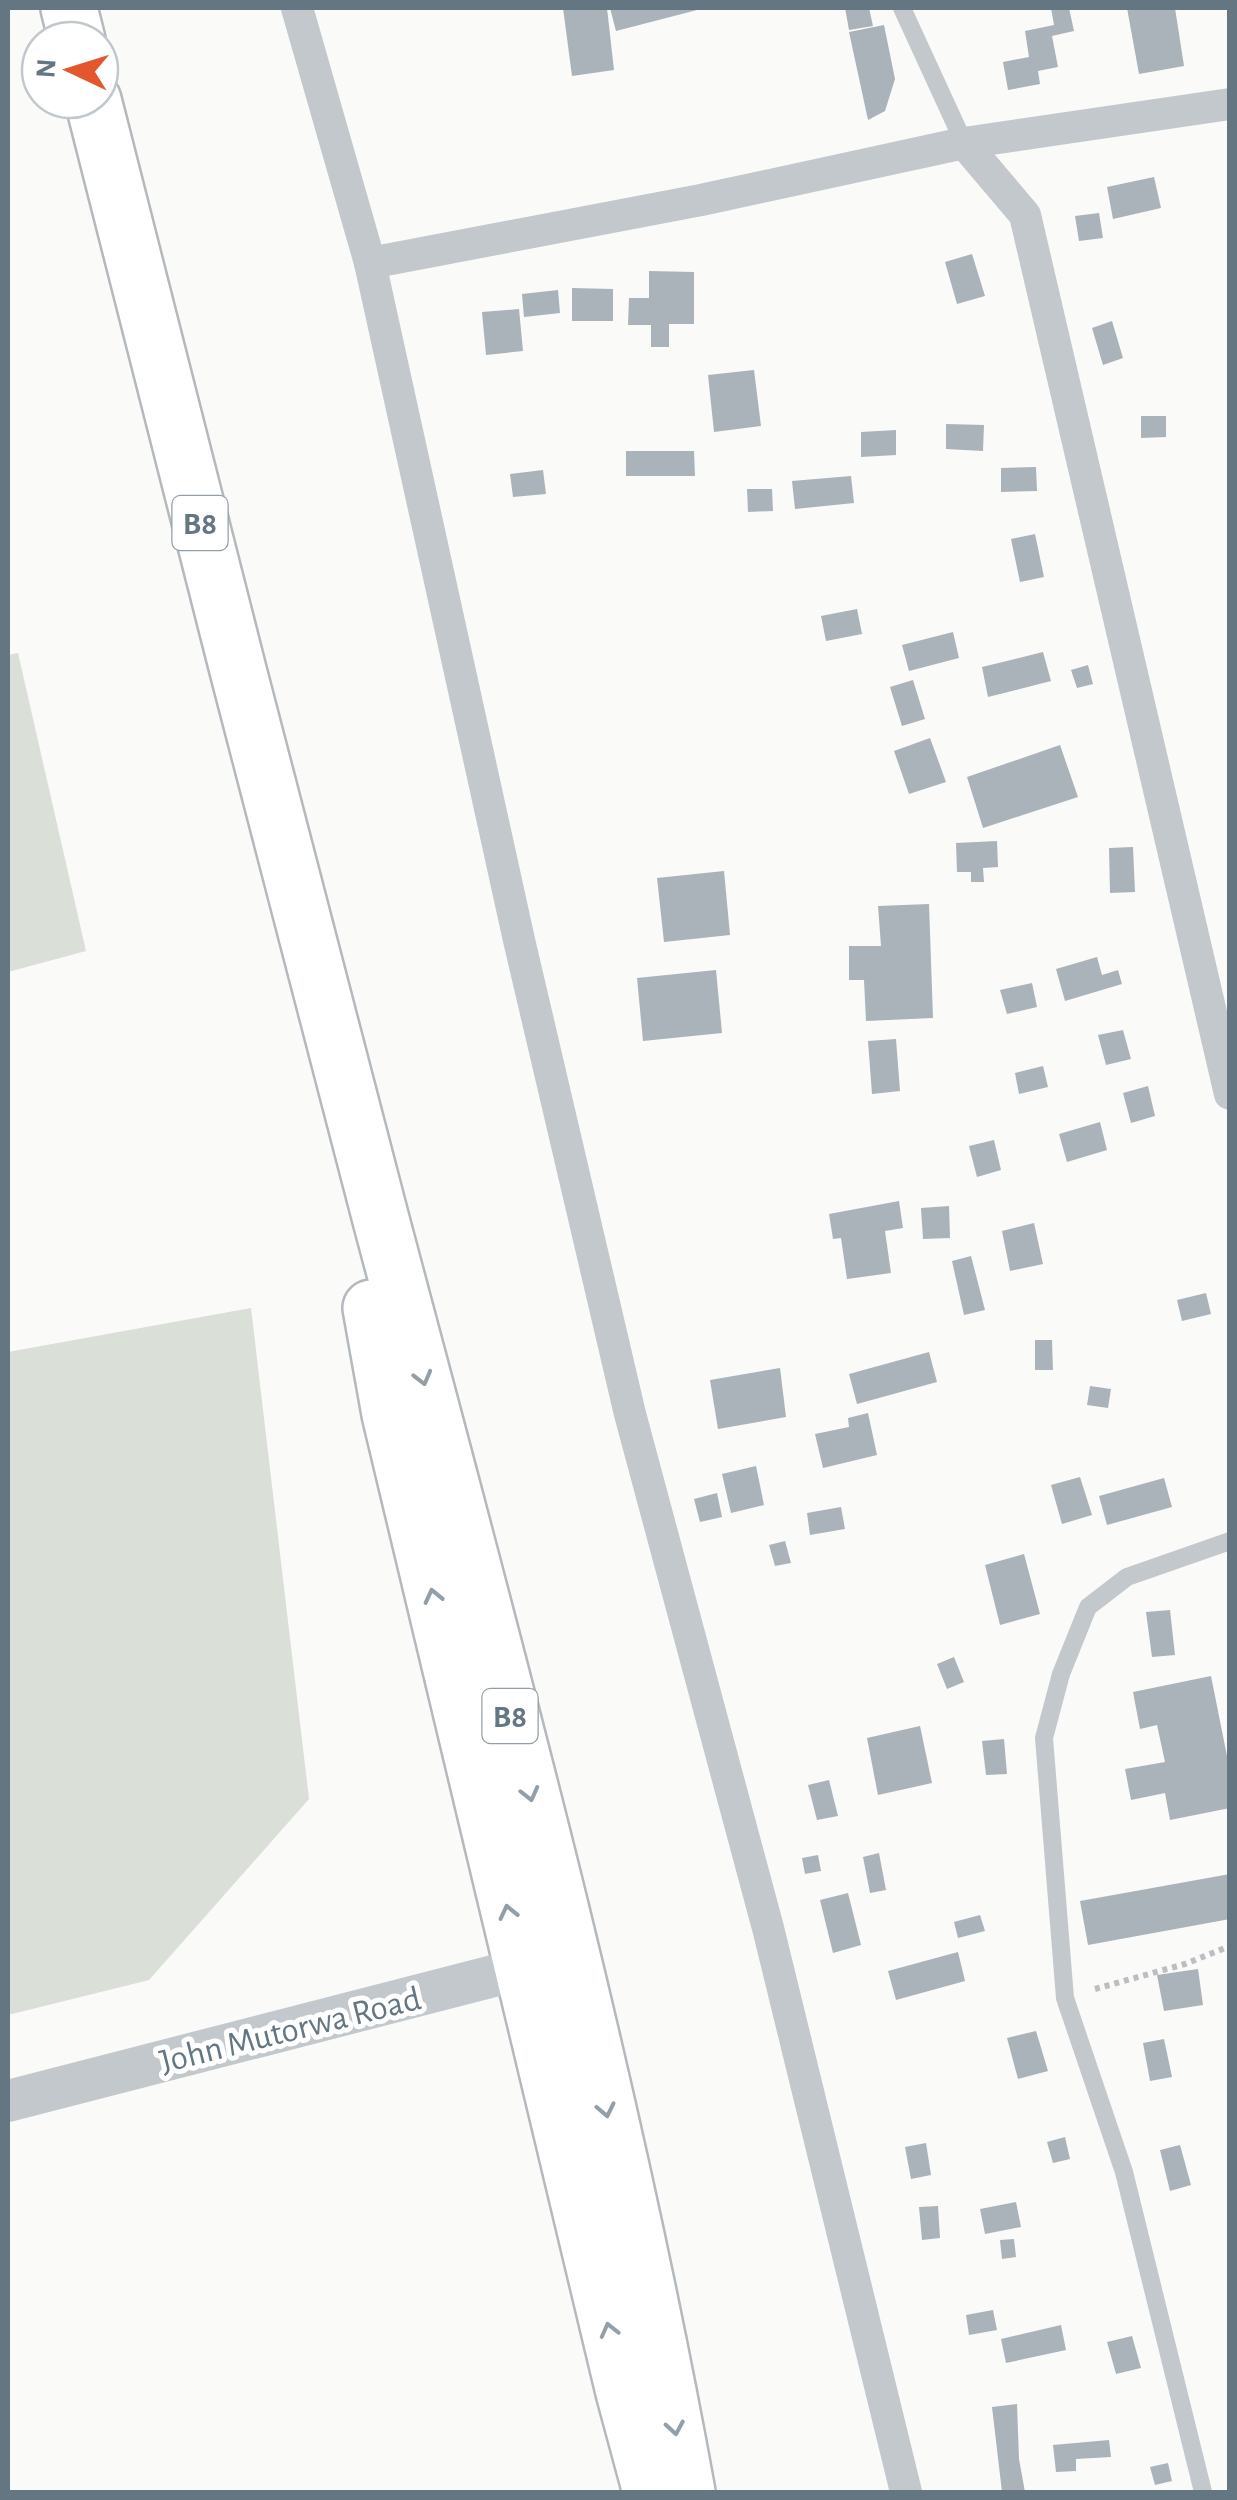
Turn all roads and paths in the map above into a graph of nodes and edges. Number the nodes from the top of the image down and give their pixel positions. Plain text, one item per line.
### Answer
1 (297, 8) edge
2 (902, 8) edge
3 (1230, 104) edge
4 (98, 120) edge
5 (964, 144) junction
6 (370, 264) junction
7 (1230, 1094) edge
8 (1230, 1542) edge
9 (1230, 1946) edge
10 (547, 1962) junction
11 (1065, 1998) junction
12 (8, 2101) edge
13 (651, 2492) edge
14 (687, 2492) edge
15 (906, 2492) edge
16 (1203, 2492) edge

1 - 6 street
2 - 5 lane
3 - 5 street
4 - 10 highway, B8
5 - 6 street
5 - 7 street
6 - 15 street
8 - 11 lane
9 - 11 path
10 - 12 street, John Mutorwa Road
13 -> 10 highway, B8
10 -> 14 highway, B8
11 - 16 lane

